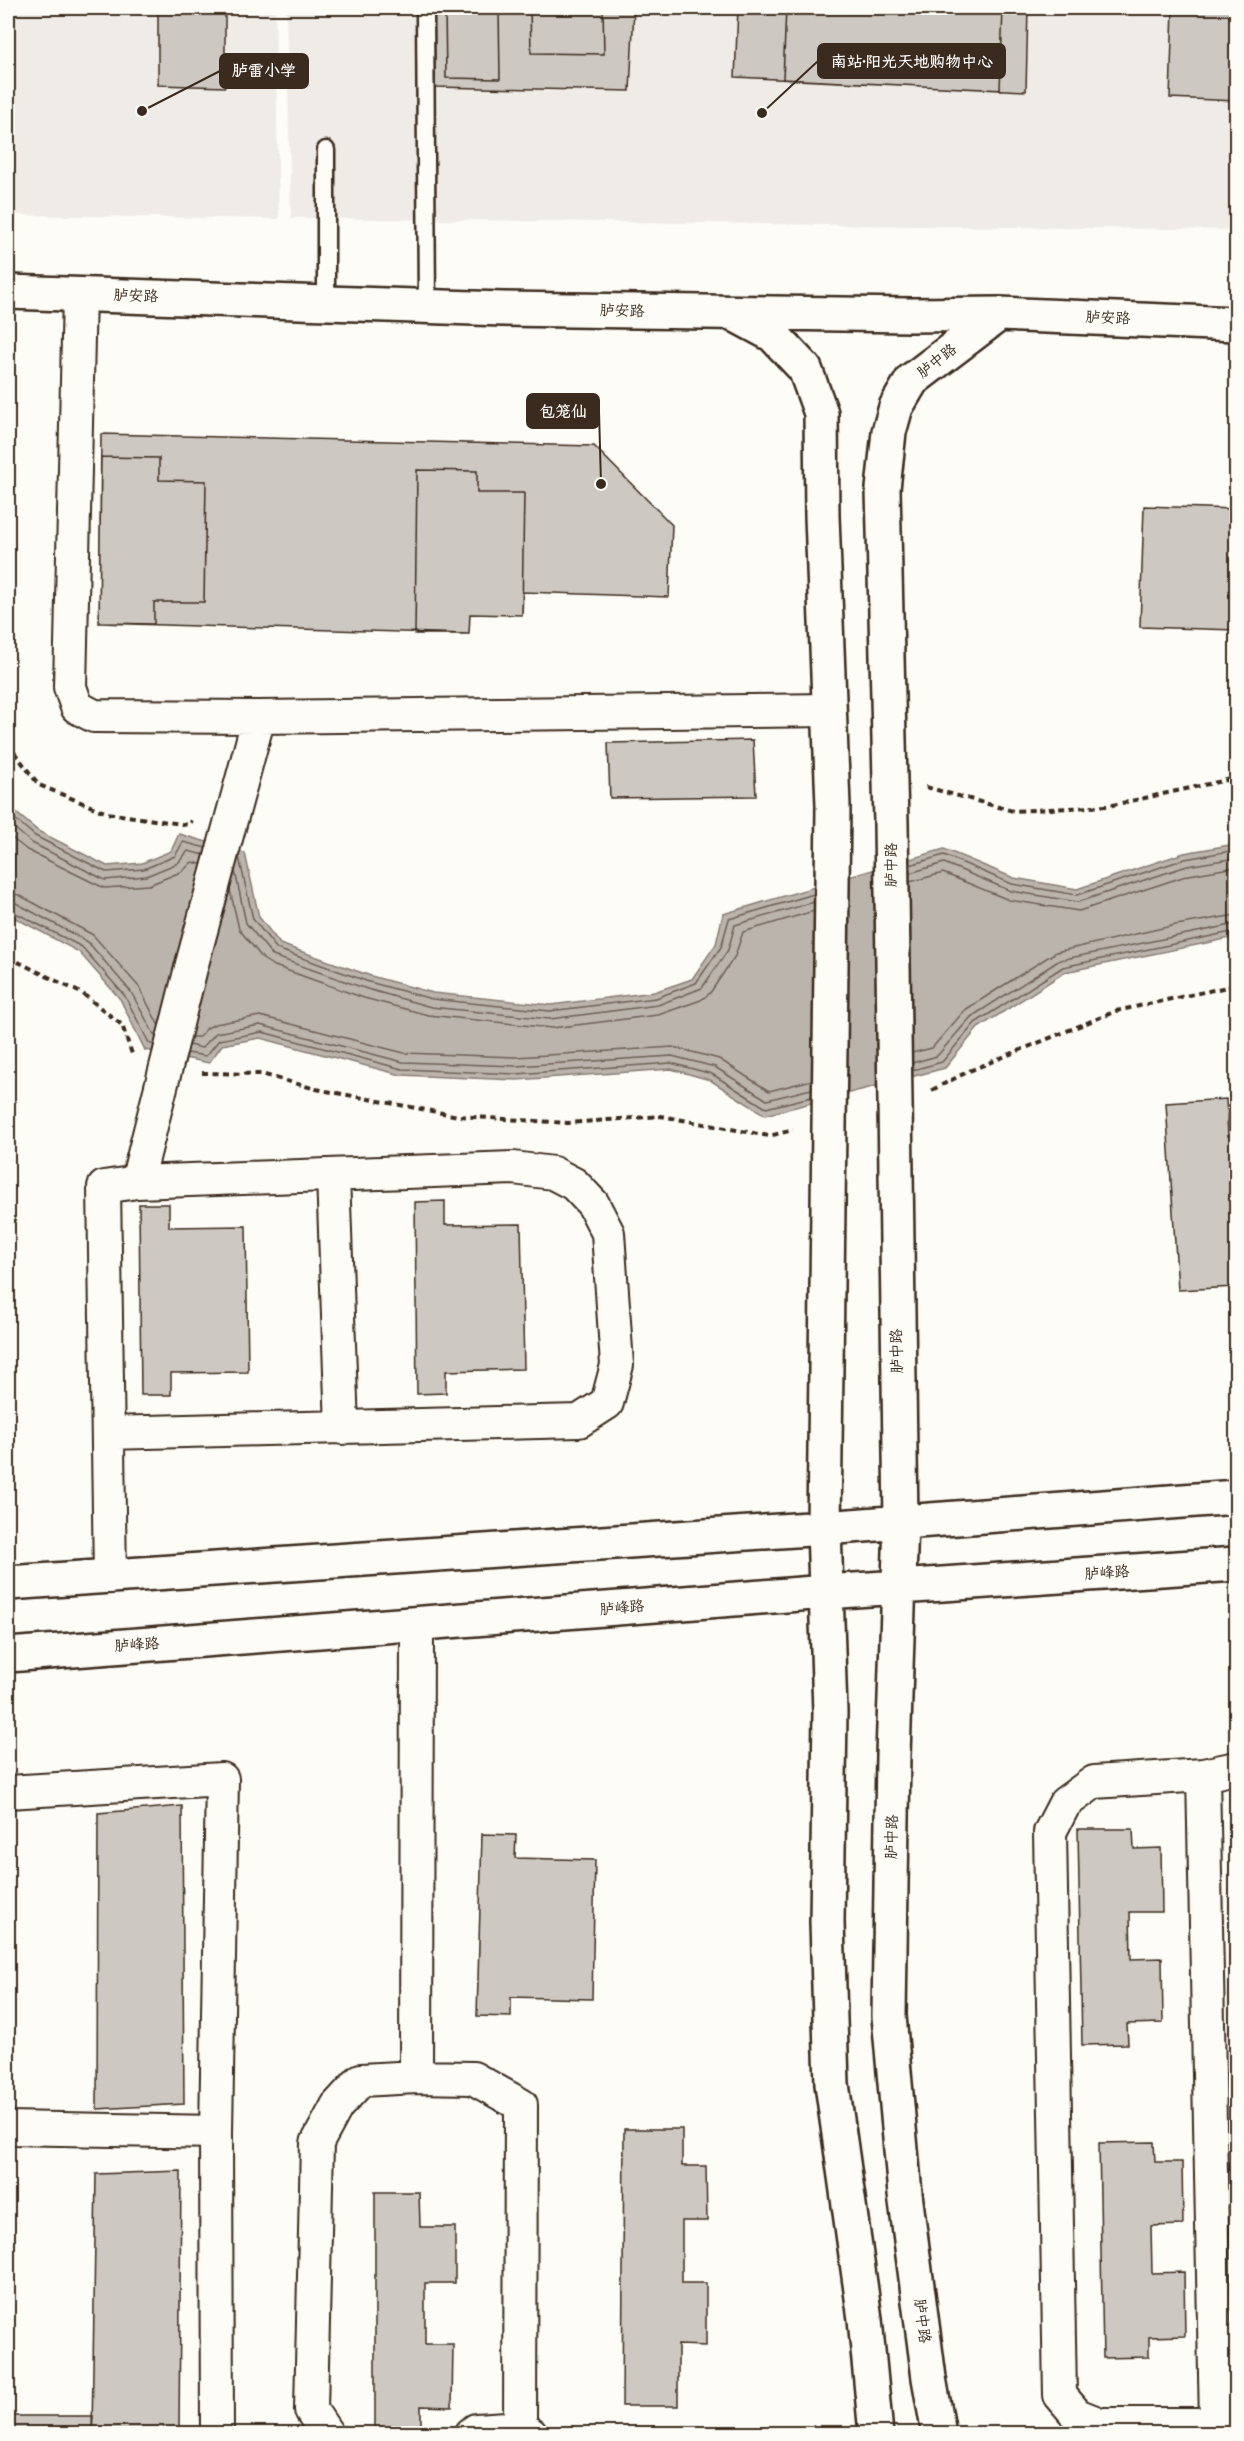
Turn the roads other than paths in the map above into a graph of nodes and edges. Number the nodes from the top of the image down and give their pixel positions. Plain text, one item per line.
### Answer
1 (425, 8) edge
2 (326, 150) dead end
3 (8, 292) edge
4 (79, 294) junction
5 (326, 301) junction
6 (427, 306) junction
7 (732, 313) junction
8 (999, 314) junction
9 (1236, 324) edge
10 (830, 710) junction
11 (259, 717) junction
12 (333, 1175) junction
13 (137, 1182) junction
14 (342, 1428) junction
15 (108, 1433) junction
16 (1236, 1497) edge
17 (901, 1522) junction
18 (824, 1528) junction
19 (1236, 1563) edge
20 (110, 1577) junction
21 (8, 1583) edge
22 (899, 1587) junction
23 (826, 1592) junction
24 (417, 1624) junction
25 (8, 1655) edge
26 (1236, 1768) edge
27 (1203, 1775) junction
28 (8, 1792) edge
29 (416, 2077) junction
30 (8, 2128) edge
31 (216, 2132) junction
32 (1226, 2424) edge
33 (521, 2431) edge
34 (217, 2433) edge
35 (327, 2433) edge
36 (471, 2433) edge
37 (876, 2433) edge
38 (939, 2433) edge

1 - 6 lane
2 - 5 lane
3 - 4 street, 胪安路
4 - 5 street, 胪安路
4 - 11 street
5 - 6 street, 胪安路
6 - 7 street, 胪安路
7 - 8 street, 胪安路
7 - 10 street
8 - 9 street, 胪安路
8 - 17 street, 胪中路
10 - 11 street
10 - 18 street
11 - 13 street
12 - 13 street
12 - 14 street
12 - 14 street
13 - 15 street
14 - 15 street
15 - 20 street
16 - 17 street
17 - 18 street
17 - 22 street, 胪中路
18 - 20 street
18 - 23 street
19 - 22 street, 胪峰路
20 - 21 street
22 - 23 street, 胪峰路
22 - 38 street, 胪中路
23 - 24 street, 胪峰路
23 - 37 street
24 - 25 street, 胪峰路
24 - 29 street
26 - 27 street
27 - 32 street
27 - 32 street
28 - 31 street
29 - 33 street
29 - 35 street
30 - 31 street
31 - 34 street
33 - 36 street

